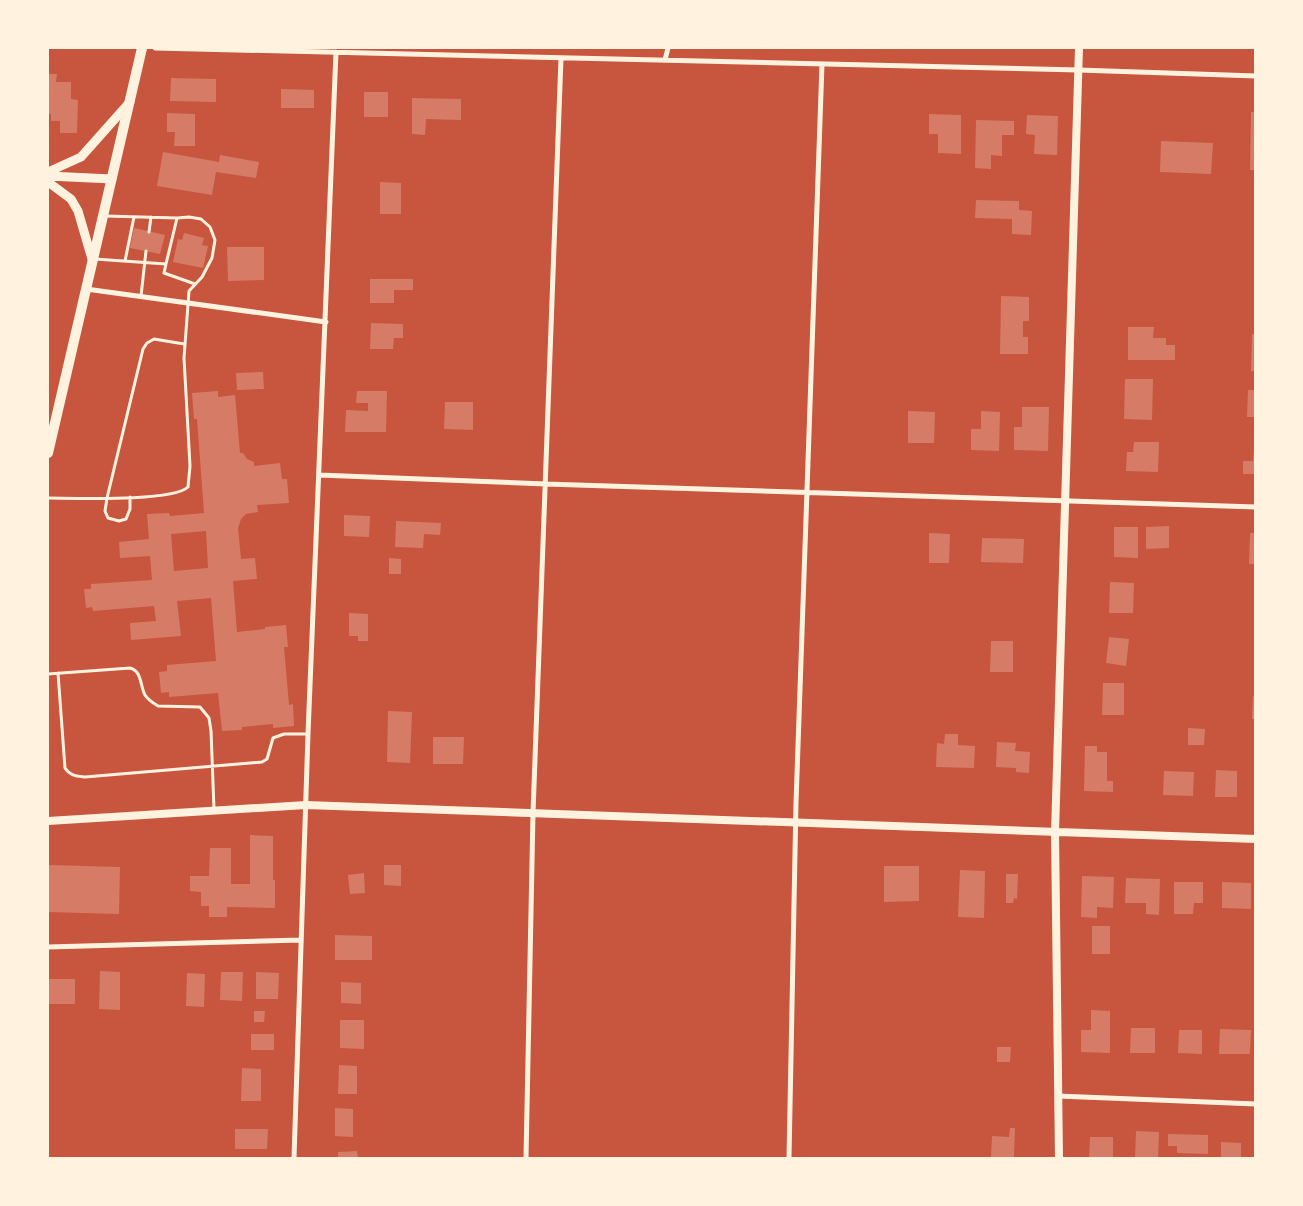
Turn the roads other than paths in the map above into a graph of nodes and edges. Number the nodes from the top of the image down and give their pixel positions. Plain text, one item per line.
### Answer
1 (142, 48) edge
2 (155, 48) edge
3 (406, 48) edge
4 (668, 48) edge
5 (1079, 48) edge
6 (336, 52) junction
7 (405, 54) junction
8 (561, 58) junction
9 (665, 60) junction
10 (822, 64) junction
11 (1079, 70) junction
12 (1256, 76) edge
13 (130, 102) junction
14 (48, 172) edge
15 (48, 176) edge
16 (112, 178) junction
17 (48, 182) edge
18 (103, 216) junction
19 (134, 217) junction
20 (151, 218) junction
21 (177, 218) junction
22 (149, 232) dead end
23 (146, 251) dead end
24 (92, 259) junction
25 (125, 261) junction
26 (144, 263) junction
27 (166, 264) junction
28 (195, 284) junction
29 (85, 289) junction
30 (141, 297) junction
31 (188, 304) junction
32 (326, 322) junction
33 (184, 344) junction
34 (48, 453) edge
35 (319, 475) junction
36 (546, 484) junction
37 (807, 492) junction
38 (130, 497) junction
39 (48, 498) edge
40 (107, 498) junction
41 (1066, 500) junction
42 (1256, 507) edge
43 (58, 673) junction
44 (48, 674) edge
45 (308, 734) junction
46 (213, 767) junction
47 (306, 805) junction
48 (214, 809) junction
49 (533, 813) junction
50 (48, 821) edge
51 (796, 822) junction
52 (1055, 832) junction
53 (1256, 839) edge
54 (301, 940) junction
55 (48, 947) edge
56 (1058, 1096) junction
57 (1256, 1104) edge
58 (294, 1158) edge
59 (526, 1158) edge
60 (788, 1158) edge
61 (1059, 1158) edge

1 - 13 main road
2 - 6 street
3 - 7 street
4 - 9 street
5 - 11 street
6 - 7 street
6 - 32 street
7 - 8 street
8 - 9 street
8 - 36 street
9 - 10 street
10 - 11 street
10 - 37 street
11 - 12 street
11 - 41 street
13 - 14 main road
13 - 16 main road
15 - 16 main road
16 - 18 main road
17 - 24 main road
18 - 19 lane
18 - 24 main road
19 - 20 lane
19 - 25 lane
20 - 21 lane
20 - 22 lane
21 - 27 lane
21 - 28 lane
23 - 26 lane
24 - 25 lane
24 - 29 main road
25 - 26 lane
26 - 27 lane
26 - 30 lane
27 - 28 lane
28 - 31 lane
29 - 30 street
29 - 34 main road
30 - 31 street
31 - 32 street
31 - 33 lane
32 - 35 street
33 - 38 lane
33 - 40 lane
35 - 36 street
35 - 45 street
36 - 37 street
36 - 49 street
37 - 41 street
37 - 51 street
38 - 40 lane
38 - 40 lane
39 - 40 lane
41 - 42 street
41 - 52 street
43 - 44 lane
43 - 46 lane
43 - 46 lane
45 - 46 lane
45 - 47 street
46 - 48 lane
47 - 48 street
47 - 49 street
47 - 54 street
48 - 50 street
49 - 51 street
49 - 59 street
51 - 52 street
51 - 60 street
52 - 53 street
52 - 56 street
54 - 55 street
54 - 58 street
56 - 57 street
56 - 61 street

